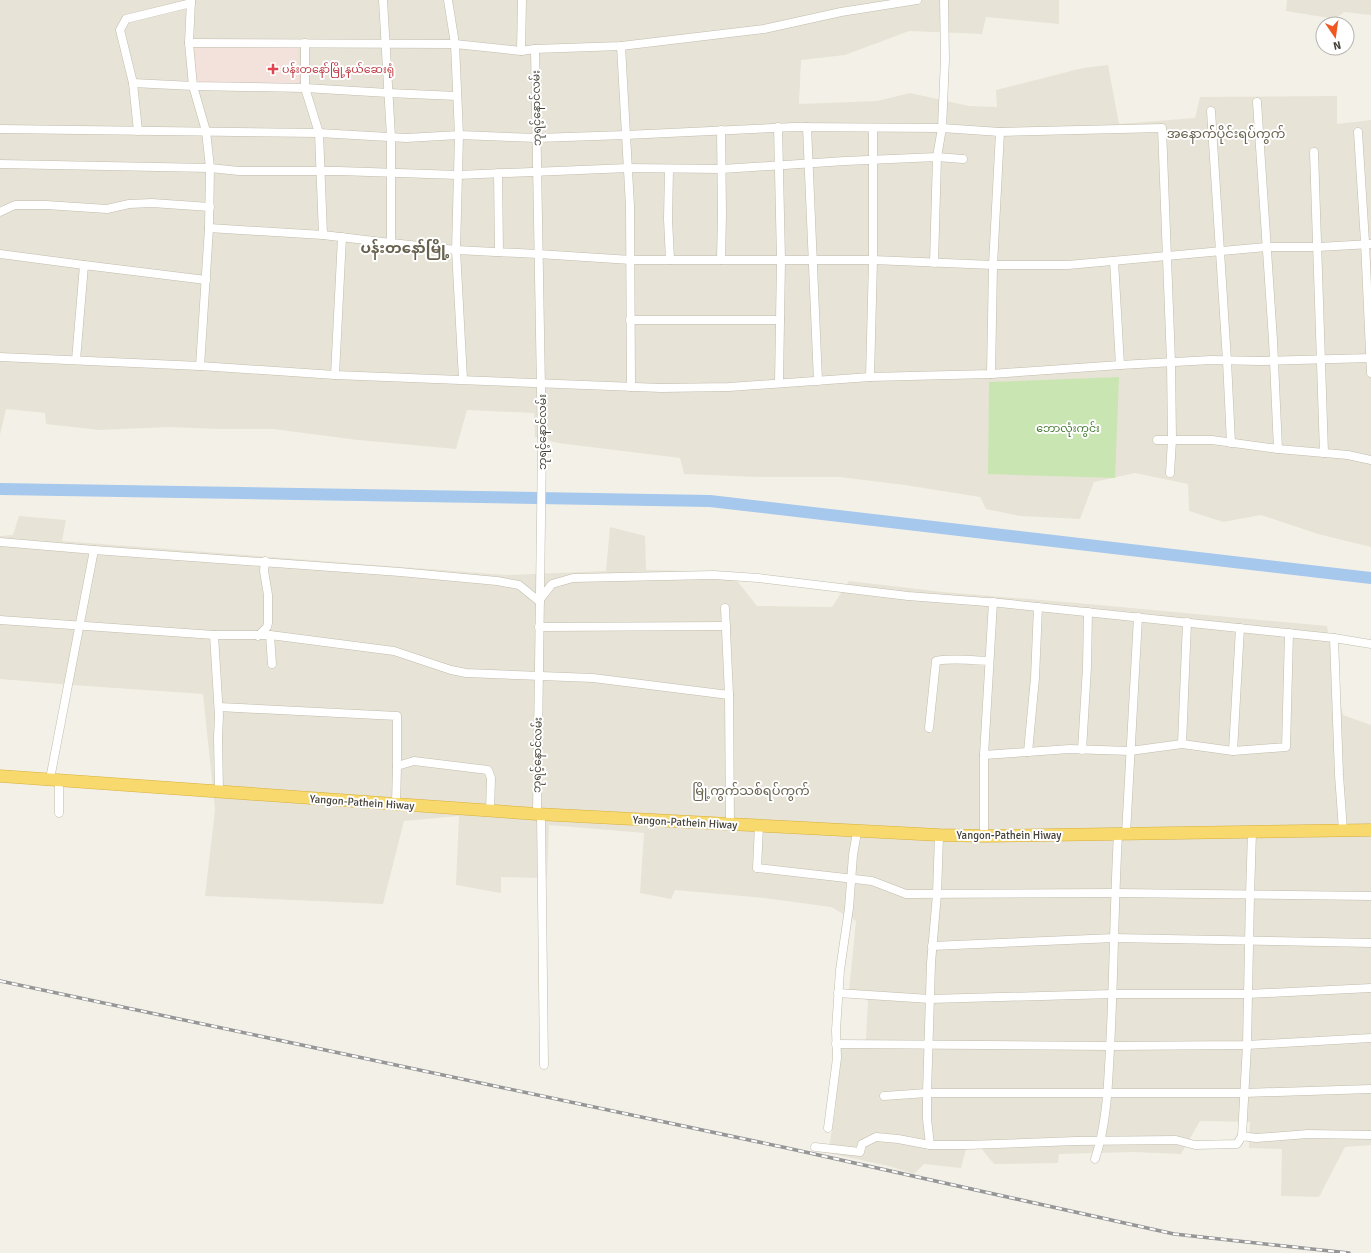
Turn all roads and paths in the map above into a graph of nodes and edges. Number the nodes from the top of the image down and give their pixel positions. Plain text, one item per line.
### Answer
1 (383, 0) edge
2 (448, 0) edge
3 (522, 0) edge
4 (917, 0) edge
5 (944, 0) edge
6 (191, 2) edge
7 (305, 43) junction
8 (188, 44) junction
9 (385, 44) junction
10 (455, 44) junction
11 (622, 46) junction
12 (535, 49) junction
13 (522, 51) junction
14 (133, 83) junction
15 (193, 86) junction
16 (305, 88) junction
17 (388, 93) junction
18 (457, 96) junction
19 (1257, 102) dead end
20 (1211, 110) dead end
21 (778, 127) junction
22 (807, 127) junction
23 (873, 128) junction
24 (942, 128) junction
25 (0, 129) edge
26 (721, 130) junction
27 (138, 131) junction
28 (206, 131) junction
29 (1000, 132) junction
30 (1358, 132) dead end
31 (319, 133) junction
32 (459, 135) junction
33 (626, 135) junction
34 (391, 137) junction
35 (537, 138) junction
36 (1314, 152) dead end
37 (937, 157) junction
38 (963, 159) dead end
39 (873, 160) junction
40 (808, 163) junction
41 (0, 164) edge
42 (778, 165) junction
43 (210, 168) junction
44 (628, 168) junction
45 (669, 169) junction
46 (722, 169) junction
47 (320, 172) junction
48 (538, 172) junction
49 (390, 173) junction
50 (498, 173) junction
51 (458, 175) junction
52 (210, 207) junction
53 (0, 212) edge
54 (209, 228) junction
55 (323, 235) junction
56 (342, 237) junction
57 (391, 243) junction
58 (1368, 244) edge
59 (1266, 247) junction
60 (1318, 247) junction
61 (456, 250) junction
62 (1220, 251) junction
63 (499, 252) junction
64 (0, 254) edge
65 (538, 254) junction
66 (1166, 257) junction
67 (781, 259) junction
68 (813, 259) junction
69 (631, 260) junction
70 (670, 260) junction
71 (721, 260) junction
72 (873, 260) junction
73 (1114, 261) junction
74 (934, 262) junction
75 (84, 265) junction
76 (992, 265) junction
77 (206, 280) junction
78 (630, 320) junction
79 (780, 320) junction
80 (0, 357) edge
81 (1371, 358) edge
82 (76, 360) junction
83 (1321, 360) junction
84 (1227, 361) junction
85 (1274, 361) junction
86 (1171, 362) junction
87 (1120, 365) junction
88 (200, 366) junction
89 (1371, 373) edge
90 (991, 374) junction
91 (335, 375) junction
92 (870, 377) junction
93 (463, 380) junction
94 (818, 380) junction
95 (541, 383) junction
96 (779, 384) junction
97 (631, 387) junction
98 (1157, 440) dead end
99 (1172, 440) junction
100 (1231, 443) junction
101 (1278, 448) junction
102 (1324, 453) junction
103 (1371, 460) edge
104 (1170, 473) dead end
105 (0, 542) edge
106 (94, 550) junction
107 (265, 561) junction
108 (541, 599) junction
109 (993, 602) junction
110 (1038, 607) junction
111 (725, 608) dead end
112 (1088, 612) junction
113 (1138, 617) junction
114 (0, 620) edge
115 (1187, 622) junction
116 (726, 626) junction
117 (79, 627) junction
118 (539, 627) junction
119 (1240, 628) junction
120 (1290, 633) junction
121 (214, 635) junction
122 (270, 635) junction
123 (258, 636) junction
124 (1334, 638) junction
125 (1371, 644) edge
126 (989, 661) junction
127 (272, 664) dead end
128 (538, 676) junction
129 (729, 695) junction
130 (219, 707) junction
131 (929, 728) dead end
132 (1182, 744) junction
133 (1082, 750) junction
134 (1233, 751) junction
135 (1028, 752) junction
136 (1130, 752) junction
137 (984, 755) junction
138 (397, 766) junction
139 (0, 776) edge
140 (55, 780) junction
141 (218, 791) junction
142 (396, 804) junction
143 (490, 811) junction
144 (59, 813) dead end
145 (539, 814) junction
146 (730, 824) junction
147 (759, 826) junction
148 (1343, 830) junction
149 (1371, 830) edge
150 (857, 832) junction
151 (1252, 832) junction
152 (1122, 834) junction
153 (939, 835) junction
154 (984, 836) junction
155 (852, 878) junction
156 (1115, 893) junction
157 (937, 894) junction
158 (1250, 895) junction
159 (1371, 896) edge
160 (1114, 938) junction
161 (1249, 941) junction
162 (1371, 943) edge
163 (932, 946) junction
164 (1371, 988) edge
165 (838, 993) junction
166 (1113, 994) junction
167 (1248, 994) junction
168 (930, 999) junction
169 (1371, 1038) edge
170 (836, 1044) junction
171 (929, 1045) junction
172 (1247, 1045) junction
173 (1110, 1046) junction
174 (544, 1065) dead end
175 (1371, 1089) edge
176 (1107, 1092) junction
177 (927, 1093) junction
178 (1244, 1093) junction
179 (884, 1096) dead end
180 (828, 1128) dead end
181 (1371, 1135) edge
182 (1242, 1136) junction
183 (1101, 1141) junction
184 (930, 1145) junction
185 (815, 1147) dead end
186 (1095, 1159) dead end

1 - 9 street
2 - 10 street
3 - 13 street
4 - 11 street
5 - 24 street
6 - 8 street
6 - 14 street
7 - 8 street
7 - 9 street
7 - 16 street
8 - 15 street
9 - 10 street
9 - 17 street
10 - 13 street
10 - 18 street
11 - 12 street
11 - 33 street
12 - 13 street
12 - 35 street, ဘုရင့်နောင်လမ်း
14 - 15 street
14 - 27 street
15 - 16 street
15 - 28 street
16 - 17 street
16 - 31 street
17 - 18 street
17 - 34 street
18 - 32 street
19 - 59 street
20 - 62 street
21 - 22 street
21 - 26 street
21 - 42 street
22 - 23 street
22 - 40 street
23 - 24 street
23 - 39 street
24 - 29 street
24 - 37 street
25 - 27 street
26 - 33 street
26 - 46 street
27 - 28 street
28 - 31 street
28 - 43 street
29 - 66 street
29 - 76 street
30 - 58 street
31 - 34 street
31 - 47 street
32 - 34 street
32 - 35 street
32 - 51 street
33 - 35 street
33 - 44 street
34 - 49 street
35 - 48 street, ဘုရင့်နောင်လမ်း
36 - 60 street
37 - 38 street
37 - 39 street
37 - 74 street
39 - 40 street
39 - 72 street
40 - 42 street
40 - 68 street
41 - 43 street
42 - 46 street
42 - 67 street
43 - 47 street
43 - 52 street
44 - 45 street
44 - 48 street
44 - 69 street
45 - 46 street
45 - 70 street
46 - 71 street
47 - 49 street
47 - 55 street
48 - 50 street
48 - 65 street, ဘုရင့်နောင်လမ်း
49 - 51 street
49 - 57 street
50 - 51 street
50 - 63 street
51 - 61 street
52 - 53 street
52 - 54 street
54 - 55 street
54 - 77 street
55 - 56 street
56 - 57 street
56 - 91 street
57 - 61 street
58 - 60 street
58 - 81 street
59 - 60 street
59 - 62 street
59 - 85 street
60 - 83 street
61 - 63 street
61 - 93 street
62 - 66 street
62 - 84 street
63 - 65 street
64 - 75 street
65 - 69 street
65 - 95 street, ဘုရင့်နောင်လမ်း
66 - 73 street
66 - 86 street
67 - 68 street
67 - 71 street
67 - 79 street
68 - 72 street
68 - 94 street
69 - 70 street
69 - 78 street
70 - 71 street
72 - 74 street
72 - 92 street
73 - 76 street
73 - 87 street
74 - 76 street
75 - 77 street
75 - 82 street
76 - 90 street
77 - 88 street
78 - 79 street
78 - 97 street
79 - 96 street
80 - 82 street
81 - 83 street
81 - 89 street
82 - 88 street
83 - 85 street
83 - 102 street
84 - 85 street
84 - 86 street
84 - 100 street
85 - 101 street
86 - 87 street
86 - 99 street
87 - 90 street
88 - 91 street
90 - 92 street
91 - 93 street
92 - 94 street
93 - 95 street
94 - 96 street
95 - 97 street
95 - 108 street, ဘုရင့်နောင်လမ်း
96 - 97 street
98 - 99 street
99 - 100 street
99 - 104 street
100 - 101 street
101 - 102 street
102 - 103 street
105 - 106 street
106 - 107 street
106 - 117 street
107 - 108 street
107 - 123 street
108 - 109 street
108 - 118 street, ဘုရင့်နောင်လမ်း
109 - 110 street
109 - 126 street
110 - 112 street
110 - 135 street
111 - 116 street
112 - 113 street
112 - 133 street
113 - 115 street
113 - 136 street
114 - 117 street
115 - 119 street
115 - 132 street
116 - 118 street
116 - 129 street
117 - 121 street
117 - 140 street
118 - 128 street, ဘုရင့်နောင်လမ်း
119 - 120 street
119 - 134 street
120 - 124 street
120 - 134 street
121 - 123 street
121 - 130 street
122 - 123 street
122 - 127 street
122 - 128 street
124 - 125 street
124 - 148 street
126 - 131 street
126 - 137 street
128 - 129 street
128 - 145 street, ဘုရင့်နောင်လမ်း
129 - 146 street
130 - 138 street
130 - 141 street
132 - 134 street
132 - 136 street
133 - 135 street
133 - 136 street
135 - 137 street
136 - 152 street
137 - 154 street
138 - 142 street
138 - 143 street
139 - 140 highway, Yangon-Pathein Hiway
140 - 141 highway, Yangon-Pathein Hiway
140 - 144 street
141 - 142 highway, Yangon-Pathein Hiway
142 - 143 highway, Yangon-Pathein Hiway
143 - 145 highway, Yangon-Pathein Hiway
145 - 146 highway, Yangon-Pathein Hiway
145 - 174 street, ဘုရင့်နောင်လမ်း
146 - 147 highway, Yangon-Pathein Hiway
147 - 150 highway, Yangon-Pathein Hiway
147 - 155 street
148 - 149 highway, Yangon-Pathein Hiway
148 - 151 highway, Yangon-Pathein Hiway
150 - 153 highway, Yangon-Pathein Hiway
150 - 155 street
151 - 152 highway, Yangon-Pathein Hiway
151 - 158 street
152 - 154 highway, Yangon-Pathein Hiway
152 - 156 street
153 - 154 highway, Yangon-Pathein Hiway
153 - 157 street
155 - 157 street
155 - 165 street
156 - 157 street
156 - 158 street
156 - 160 street
157 - 163 street
158 - 159 street
158 - 161 street
160 - 161 street
160 - 163 street
160 - 166 street
161 - 162 street
161 - 167 street
163 - 168 street
164 - 167 street
165 - 168 street
165 - 170 street
166 - 167 street
166 - 168 street
166 - 173 street
167 - 172 street
168 - 171 street
169 - 172 street
170 - 171 street
170 - 180 street
171 - 173 street
171 - 177 street
172 - 173 street
172 - 178 street
173 - 176 street
175 - 178 street
176 - 177 street
176 - 178 street
176 - 183 street
177 - 179 street
177 - 184 street
178 - 182 street
181 - 182 street
182 - 183 street
183 - 184 street
183 - 186 street
184 - 185 street

